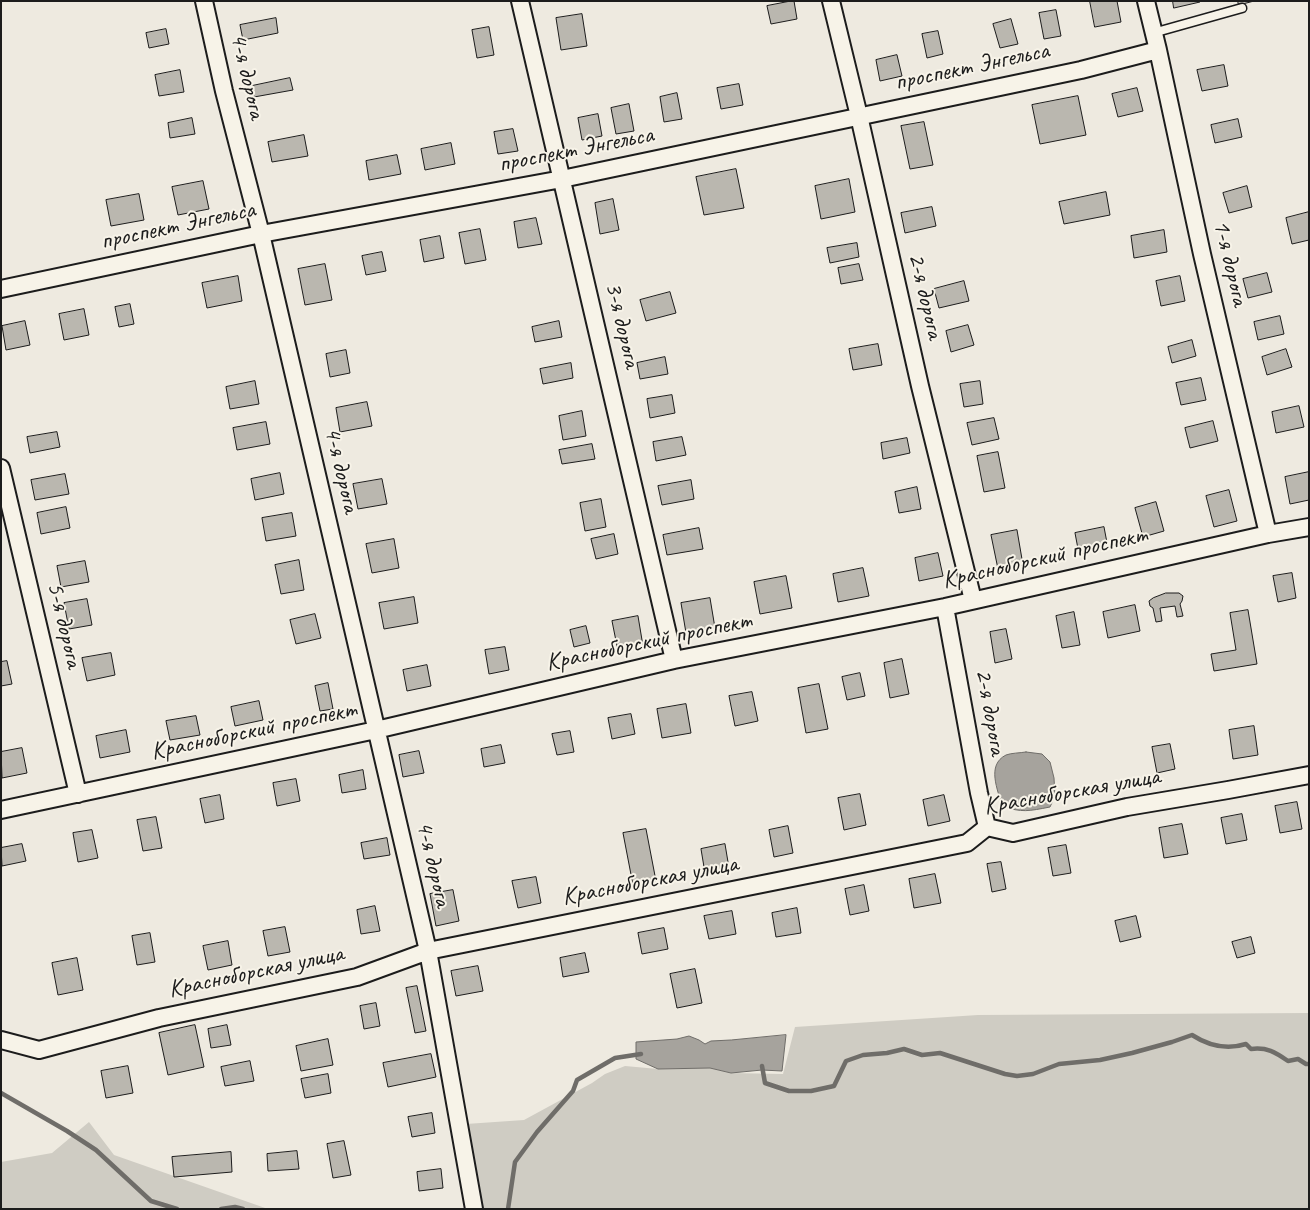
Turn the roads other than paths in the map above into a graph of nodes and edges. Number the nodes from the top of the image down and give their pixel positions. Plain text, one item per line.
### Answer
1 (204, 1) edge
2 (520, 1) edge
3 (831, 1) edge
4 (1146, 1) edge
5 (1242, 8) dead end
6 (1153, 33) junction
7 (1158, 50) junction
8 (859, 116) junction
9 (562, 180) junction
10 (261, 234) junction
11 (1, 289) edge
12 (1, 468) edge
13 (1309, 528) edge
14 (1268, 534) junction
15 (973, 600) junction
16 (945, 607) junction
17 (674, 660) junction
18 (376, 730) junction
19 (1309, 775) edge
20 (78, 794) junction
21 (1, 810) edge
22 (987, 827) junction
23 (428, 951) junction
24 (1, 1040) edge
25 (474, 1209) edge

1 - 10 street, 4-я дорога
2 - 9 street, 3-я дорога
3 - 8 street, 2-я дорога
4 - 6 street, 1-я дорога
5 - 6 lane
6 - 7 street, 1-я дорога
7 - 8 street, проспект Энгельса
7 - 14 street, 1-я дорога
8 - 9 street, проспект Энгельса
8 - 15 street, 2-я дорога
9 - 10 street, проспект Энгельса
9 - 17 street, 3-я дорога
10 - 11 street, проспект Энгельса
10 - 18 street, 4-я дорога
12 - 20 street, 5-я дорога
13 - 14 street, Красноборский проспект
14 - 15 street, Красноборский проспект
15 - 16 street, Красноборский проспект
16 - 17 street, Красноборский проспект
16 - 22 street, 2-я дорога
17 - 18 street, Красноборский проспект
18 - 20 street, Красноборский проспект
18 - 23 street, 4-я дорога
19 - 22 street, Красноборская улица
20 - 21 street, Красноборский проспект
22 - 23 street, Красноборская улица
23 - 24 street, Красноборская улица
23 - 25 street, 4-я дорога

